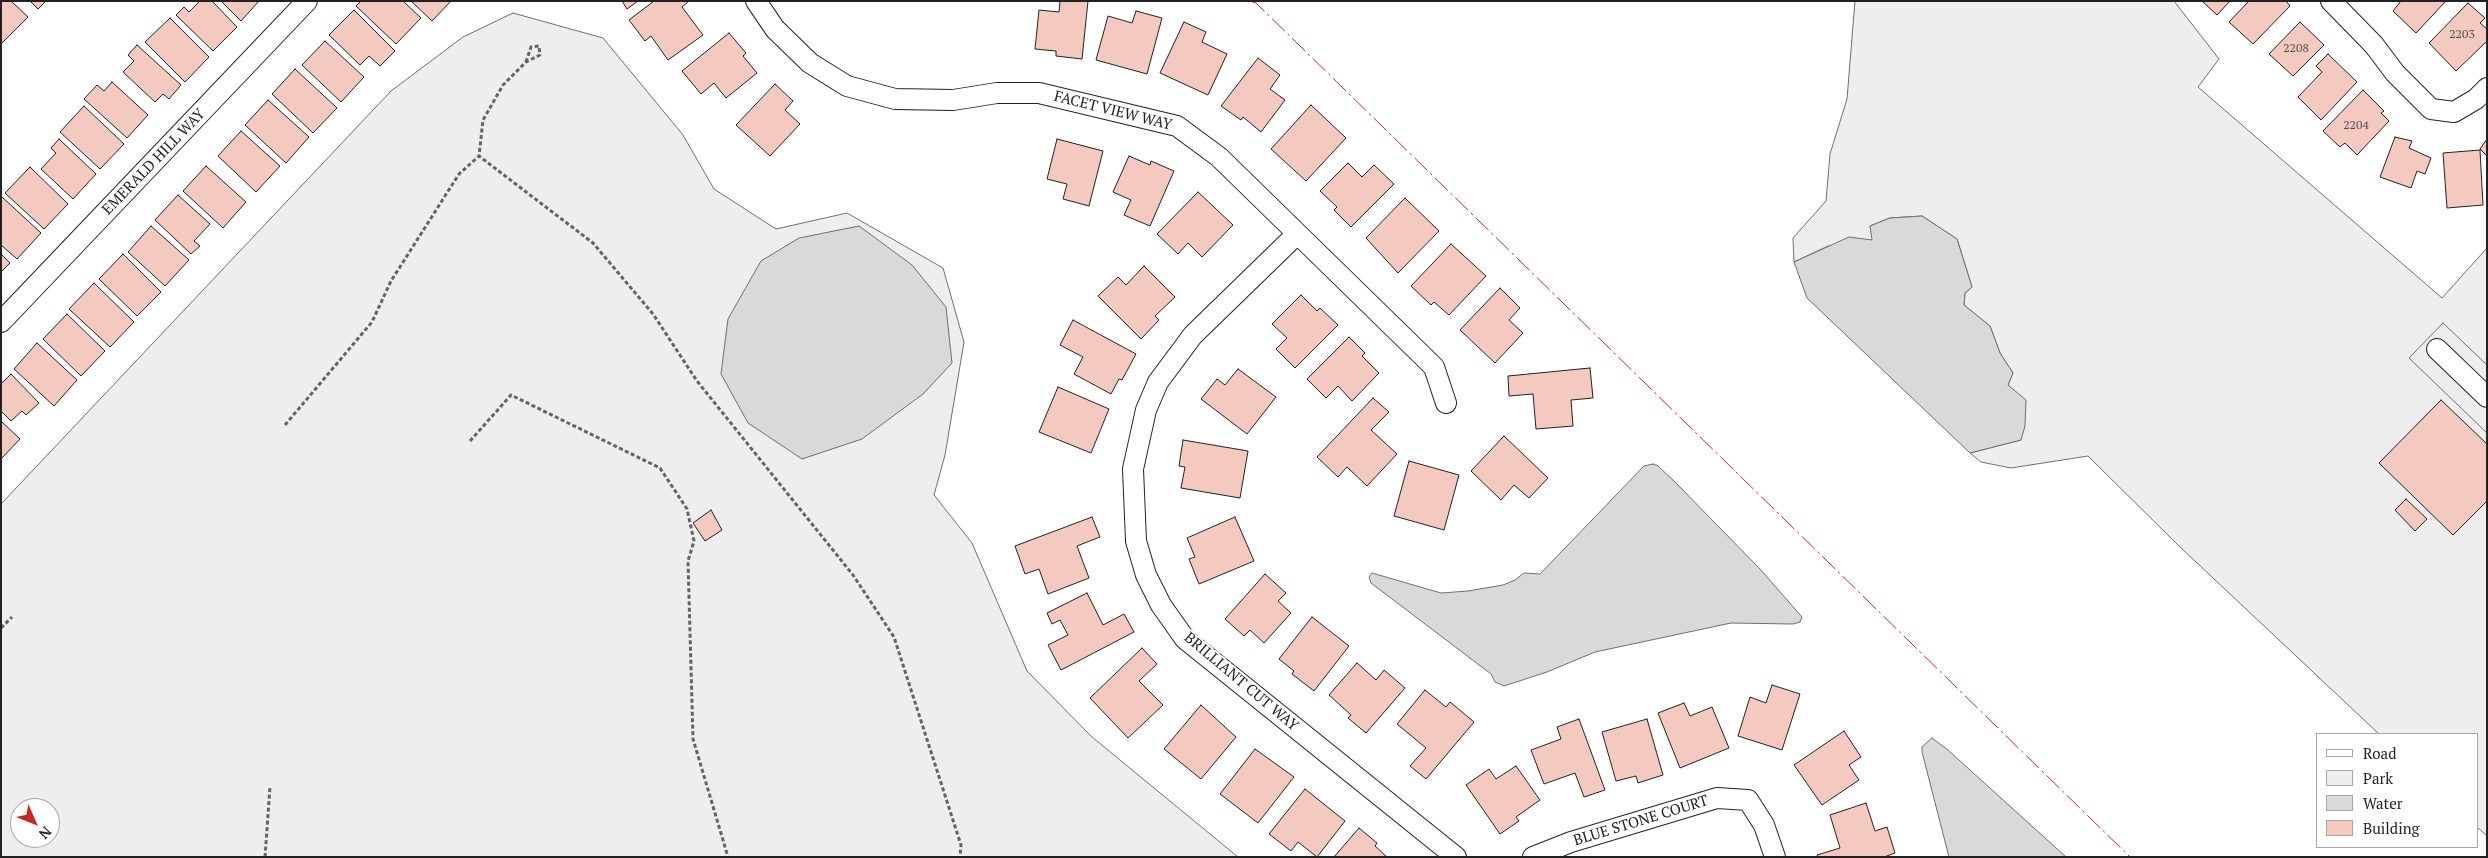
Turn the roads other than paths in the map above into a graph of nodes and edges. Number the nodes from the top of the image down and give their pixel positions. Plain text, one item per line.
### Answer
1 (306, 1) edge
2 (756, 1) edge
3 (2331, 1) edge
4 (2487, 88) edge
5 (1296, 234) junction
6 (1, 322) edge
7 (2437, 348) dead end
8 (2487, 397) edge
9 (1446, 403) dead end
10 (1456, 857) edge
11 (1533, 857) edge
12 (1775, 857) edge

1 - 6 street, EMERALD HILL WAY
2 - 5 street, FACET VIEW WAY
3 - 4 street
5 - 9 street, FACET VIEW WAY
5 - 10 street, BRILLIANT CUT WAY
7 - 8 street
11 - 12 street, BLUE STONE COURT

